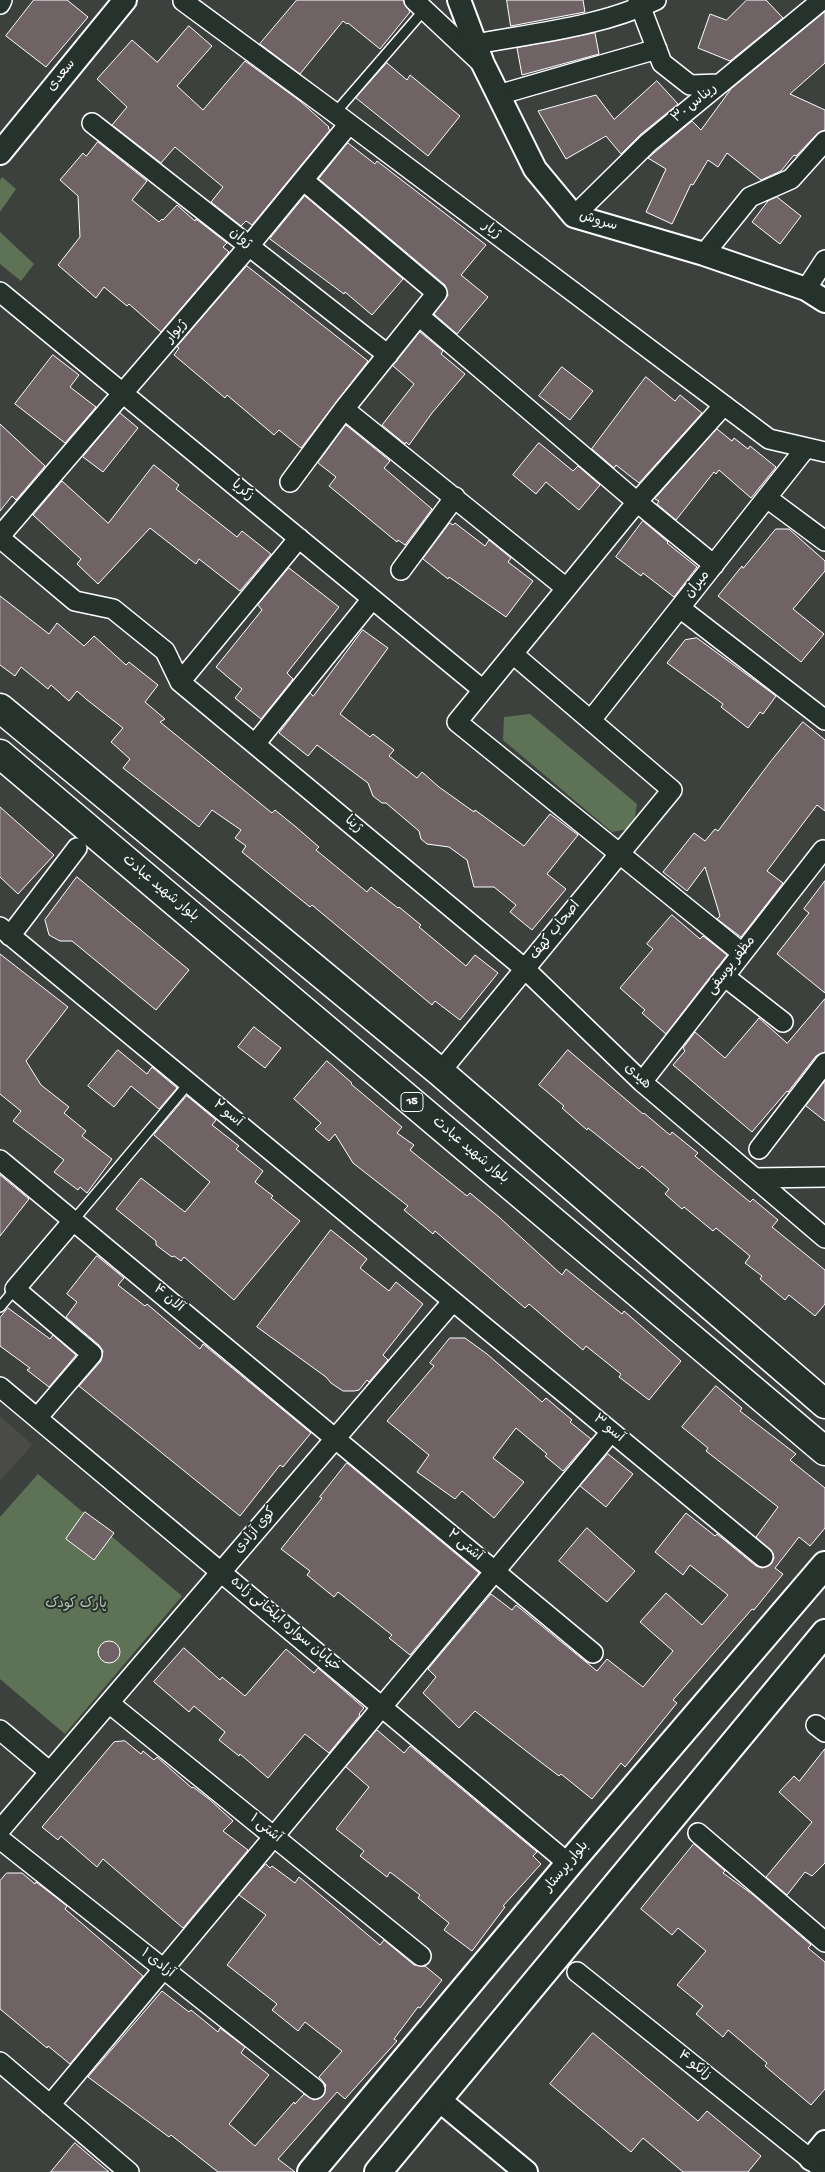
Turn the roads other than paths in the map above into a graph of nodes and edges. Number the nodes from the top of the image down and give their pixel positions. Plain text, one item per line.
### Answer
1 (2, 0) edge
2 (125, 0) edge
3 (459, 0) edge
4 (822, 0) edge
5 (183, 1) edge
6 (645, 2) edge
7 (0, 4) edge
8 (420, 4) edge
9 (657, 49) junction
10 (479, 54) junction
11 (720, 84) junction
12 (498, 95) junction
13 (342, 118) junction
14 (92, 122) dead end
15 (825, 141) edge
16 (0, 153) edge
17 (304, 180) junction
18 (574, 216) junction
19 (249, 246) junction
20 (704, 254) junction
21 (825, 260) edge
22 (806, 289) junction
23 (0, 292) edge
24 (825, 301) edge
25 (419, 316) junction
26 (388, 355) junction
27 (124, 394) junction
28 (724, 405) junction
29 (344, 409) junction
30 (805, 449) junction
31 (825, 452) edge
32 (290, 482) dead end
33 (455, 497) junction
34 (767, 498) junction
35 (637, 502) junction
36 (0, 537) edge
37 (299, 538) junction
38 (825, 541) edge
39 (714, 565) junction
40 (401, 570) dead end
41 (566, 588) junction
42 (372, 599) junction
43 (680, 608) junction
44 (513, 654) junction
45 (180, 682) junction
46 (484, 690) junction
47 (0, 708) edge
48 (591, 720) junction
49 (825, 720) edge
50 (256, 744) junction
51 (0, 754) edge
52 (77, 848) dead end
53 (824, 851) edge
54 (619, 854) junction
55 (5, 932) edge
56 (742, 953) junction
57 (525, 969) junction
58 (724, 976) junction
59 (783, 1022) dead end
60 (825, 1062) edge
61 (440, 1072) junction
62 (642, 1082) junction
63 (189, 1083) junction
64 (759, 1149) dead end
65 (0, 1160) edge
66 (825, 1177) edge
67 (755, 1178) junction
68 (73, 1221) junction
69 (825, 1238) edge
70 (15, 1289) junction
71 (453, 1301) junction
72 (0, 1307) edge
73 (0, 1387) edge
74 (825, 1404) edge
75 (37, 1418) junction
76 (612, 1432) junction
77 (335, 1439) junction
78 (825, 1451) edge
79 (763, 1557) dead end
80 (825, 1565) edge
81 (495, 1571) junction
82 (221, 1572) junction
83 (825, 1633) edge
84 (593, 1653) dead end
85 (109, 1703) junction
86 (382, 1707) junction
87 (0, 1730) edge
88 (50, 1772) junction
89 (0, 1830) edge
90 (698, 1833) dead end
91 (274, 1836) junction
92 (0, 1840) edge
93 (569, 1864) junction
94 (825, 1942) edge
95 (420, 1956) dead end
96 (163, 1969) junction
97 (577, 1972) dead end
98 (0, 2062) edge
99 (315, 2089) dead end
100 (438, 2099) junction
101 (50, 2105) junction
102 (820, 2157) edge
103 (129, 2172) edge
104 (311, 2172) edge
105 (378, 2172) edge
106 (526, 2172) edge

1 - 7 street
2 - 16 street, سعدی
3 - 10 street, سروش
4 - 11 street, ریناس ۳۰
5 - 13 street, ژیار
6 - 9 street
6 - 10 street
8 - 10 street
8 - 13 lane
9 - 11 street
9 - 12 street
10 - 12 street, سروش
11 - 18 street, ریناس ۳۰
12 - 18 street, سروش
13 - 17 street, ژیوار
13 - 28 street, ژیار
14 - 19 street, ژوان
15 - 20 street
17 - 19 street, ژیوار
17 - 25 street
18 - 20 street, سروش
19 - 26 street, ژوان
19 - 27 street, ژیوار
20 - 22 street, سروش
21 - 22 street
22 - 24 street, سروش
23 - 27 street, زکریا
25 - 26 street
25 - 35 street
26 - 29 street
27 - 36 street, ژیوار
27 - 37 street, زکریا
28 - 30 street, ژیار
28 - 35 street
29 - 32 street
29 - 33 street
30 - 31 street, ژیار
30 - 34 street, میران
33 - 40 street
33 - 41 street
34 - 38 street
34 - 39 street, میران
35 - 39 street
35 - 41 street
36 - 45 street
37 - 42 street, زکریا
37 - 45 street
39 - 43 street, میران
41 - 44 street
42 - 46 street, زکریا
42 - 50 street
43 - 48 street, میران
43 - 49 street
44 - 46 street
44 - 48 street
45 - 50 street, ژینا
46 - 54 street
47 - 61 main road
48 - 54 street, اصحاب کهف
50 - 57 street, ژینا
51 - 78 main road, بلوار شهید عبادت / 15
52 - 55 street
53 - 56 street, مظفر یوسفی
54 - 56 street
54 - 57 street, اصحاب کهف
55 - 63 street, آسو ۲
56 - 58 street, مظفر یوسفی
57 - 61 street, اصحاب کهف
57 - 62 street, هیدی
58 - 59 street
58 - 62 street, مظفر یوسفی
60 - 64 street
61 - 74 main road
62 - 67 street, هیدی
63 - 68 lane
63 - 71 street, آسو ۲
65 - 68 street, آلان ۴
66 - 67 street
67 - 69 street, هیدی
68 - 70 street
68 - 77 street, آلان ۴
70 - 72 lane
70 - 75 street
71 - 76 street, آسو ۳
71 - 77 street, کوی آزادی
73 - 75 street, خیابان سواره ایلخانی زاده
75 - 82 street, خیابان سواره ایلخانی زاده
76 - 79 street, آسو ۳
76 - 81 street
77 - 81 street, آشتی ۲
77 - 82 street, کوی آزادی
80 - 93 main road, بلوار پرستار
81 - 84 street, آشتی ۲
81 - 86 street
82 - 85 street, کوی آزادی
82 - 86 street, خیابان سواره ایلخانی زاده
83 - 100 main road
85 - 88 street, کوی آزادی
85 - 91 street, آشتی ۱
86 - 91 street
86 - 93 street, خیابان سواره ایلخانی زاده
87 - 88 street
88 - 89 street, کوی آزادی
90 - 94 street
91 - 95 street, آشتی ۱
91 - 96 street
92 - 96 street, آزادی ۱
93 - 104 main road, بلوار پرستار
96 - 99 street, آزادی ۱
96 - 101 street
97 - 102 street, زانکو ۴
98 - 101 street
100 - 105 main road
100 - 106 street
101 - 103 street

